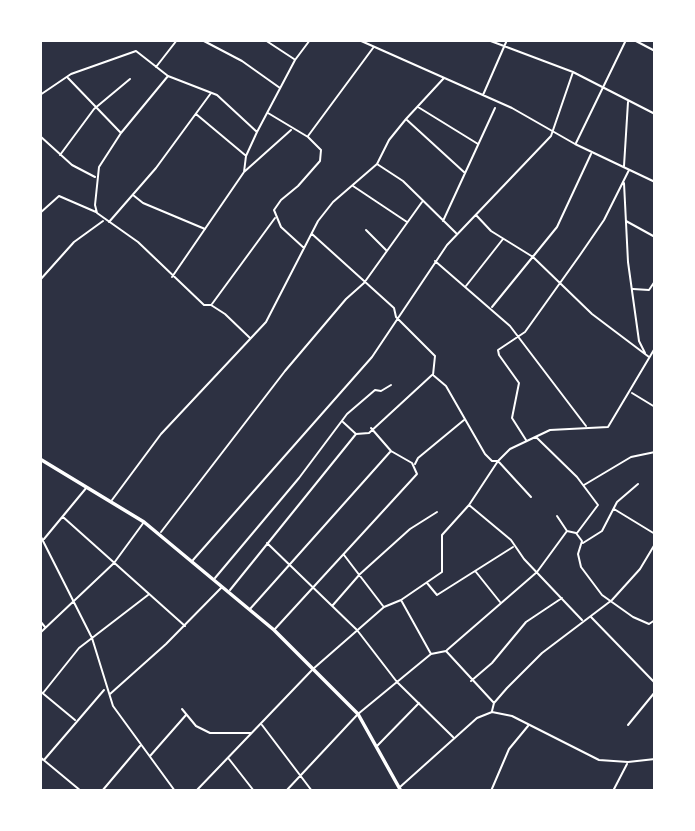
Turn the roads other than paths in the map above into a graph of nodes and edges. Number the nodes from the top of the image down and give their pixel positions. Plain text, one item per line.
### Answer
1 (177, 40) edge
2 (190, 40) edge
3 (194, 40) edge
4 (202, 40) edge
5 (265, 40) edge
6 (310, 40) edge
7 (359, 40) edge
8 (488, 40) edge
9 (507, 40) edge
10 (626, 40) edge
11 (634, 40) edge
12 (374, 47) junction
13 (503, 47) junction
14 (655, 51) edge
15 (295, 60) junction
16 (156, 67) junction
17 (573, 72) junction
18 (168, 76) junction
19 (67, 77) junction
20 (444, 78) junction
21 (130, 79) dead end
22 (604, 88) junction
23 (281, 89) junction
24 (211, 93) junction
25 (40, 95) edge
26 (483, 96) junction
27 (628, 100) junction
28 (418, 107) junction
29 (97, 108) junction
30 (495, 108) dead end
31 (268, 113) junction
32 (195, 114) junction
33 (655, 114) edge
34 (406, 119) junction
35 (292, 129) junction
36 (554, 131) junction
37 (257, 132) junction
38 (121, 133) junction
39 (40, 136) edge
40 (308, 137) junction
41 (575, 144) junction
42 (479, 145) junction
43 (592, 152) junction
44 (60, 155) junction
45 (246, 156) junction
46 (377, 164) junction
47 (624, 167) junction
48 (629, 170) junction
49 (244, 172) junction
50 (466, 174) junction
51 (96, 178) junction
52 (624, 180) junction
53 (655, 182) edge
54 (352, 185) junction
55 (133, 195) junction
56 (422, 202) junction
57 (40, 213) edge
58 (97, 213) junction
59 (475, 214) junction
60 (275, 218) junction
61 (104, 220) junction
62 (443, 221) junction
63 (625, 221) junction
64 (407, 222) junction
65 (108, 223) junction
66 (206, 229) junction
67 (366, 230) dead end
68 (312, 234) junction
69 (457, 234) junction
70 (655, 237) edge
71 (503, 238) junction
72 (305, 248) junction
73 (387, 251) junction
74 (533, 257) junction
75 (435, 261) junction
76 (172, 277) junction
77 (40, 280) edge
78 (655, 281) edge
79 (558, 282) junction
80 (364, 283) junction
81 (466, 286) junction
82 (632, 288) junction
83 (211, 305) junction
84 (492, 307) junction
85 (396, 317) junction
86 (517, 337) junction
87 (251, 339) junction
88 (655, 348) edge
89 (646, 354) junction
90 (650, 358) junction
91 (433, 375) junction
92 (391, 385) dead end
93 (630, 392) junction
94 (655, 407) edge
95 (465, 419) junction
96 (342, 421) junction
97 (586, 427) junction
98 (371, 428) junction
99 (356, 434) junction
100 (535, 436) junction
101 (526, 441) junction
102 (391, 451) junction
103 (655, 452) edge
104 (40, 459) edge
105 (498, 461) junction
106 (415, 466) junction
107 (638, 484) dead end
108 (583, 486) junction
109 (87, 487) junction
110 (531, 497) dead end
111 (111, 501) junction
112 (469, 505) junction
113 (612, 508) junction
114 (437, 512) dead end
115 (557, 516) dead end
116 (63, 517) junction
117 (144, 522) junction
118 (567, 531) junction
119 (576, 533) junction
120 (159, 534) junction
121 (655, 534) edge
122 (40, 535) edge
123 (43, 540) junction
124 (267, 543) junction
125 (582, 543) junction
126 (655, 544) edge
127 (515, 546) junction
128 (343, 554) junction
129 (192, 560) junction
130 (114, 563) junction
131 (291, 565) junction
132 (476, 572) junction
133 (537, 572) junction
134 (360, 574) junction
135 (214, 579) junction
136 (426, 582) junction
137 (223, 586) junction
138 (314, 588) junction
139 (229, 591) junction
140 (149, 594) junction
141 (563, 598) junction
142 (72, 600) junction
143 (401, 600) junction
144 (612, 600) junction
145 (501, 603) junction
146 (332, 606) junction
147 (384, 607) junction
148 (250, 610) junction
149 (590, 617) junction
150 (655, 620) edge
151 (40, 621) edge
152 (583, 621) junction
153 (185, 626) junction
154 (46, 627) junction
155 (274, 630) junction
156 (357, 630) junction
157 (40, 633) edge
158 (92, 638) junction
159 (446, 651) junction
160 (431, 654) junction
161 (313, 669) junction
162 (471, 681) junction
163 (397, 682) junction
164 (655, 683) edge
165 (105, 688) junction
166 (42, 692) edge
167 (655, 692) edge
168 (108, 695) junction
169 (420, 702) junction
170 (494, 703) junction
171 (182, 709) dead end
172 (492, 712) junction
173 (186, 714) junction
174 (358, 714) junction
175 (76, 721) junction
176 (529, 724) junction
177 (262, 725) junction
178 (628, 725) dead end
179 (253, 733) junction
180 (454, 738) junction
181 (141, 744) junction
182 (377, 746) junction
183 (150, 756) junction
184 (41, 759) edge
185 (229, 759) junction
186 (655, 759) edge
187 (628, 762) junction
188 (301, 775) junction
189 (400, 789) edge
190 (81, 791) edge
191 (102, 791) edge
192 (175, 791) edge
193 (196, 791) edge
194 (254, 791) edge
195 (286, 791) edge
196 (312, 791) edge
197 (394, 791) edge
198 (491, 791) edge
199 (612, 791) edge

1 - 16 street
2 - 3 street
4 - 23 street
5 - 15 street
6 - 15 street
7 - 12 street
8 - 13 street
9 - 13 street
10 - 22 street
11 - 14 street
12 - 20 street
12 - 40 street
13 - 17 street
13 - 26 street
15 - 23 street
16 - 18 street
16 - 19 street
17 - 22 street
17 - 36 street
18 - 24 street
18 - 38 street
19 - 25 street
19 - 29 street
20 - 26 street
20 - 28 street
21 - 29 street
22 - 27 street
22 - 41 street
23 - 31 street
24 - 32 street
24 - 37 street
26 - 36 street
27 - 33 street
27 - 47 street
28 - 34 street
28 - 42 street
29 - 38 street
29 - 44 street
30 - 42 street
31 - 35 street
31 - 37 street
32 - 45 street
32 - 55 street
34 - 46 street
34 - 50 street
35 - 40 street
35 - 49 street
36 - 41 street
36 - 59 street
37 - 45 street
38 - 51 street
39 - 44 street
40 - 60 street
41 - 43 street
42 - 50 street
43 - 47 street
43 - 74 street
44 - 51 street
45 - 49 street
46 - 54 street
46 - 56 street
47 - 48 street
48 - 52 street
48 - 53 street
49 - 66 street
50 - 62 street
51 - 58 street
52 - 63 street
52 - 79 street
54 - 64 street
54 - 68 street
55 - 65 street
55 - 66 street
56 - 62 street
56 - 64 street
57 - 58 street
58 - 61 street
59 - 69 street
59 - 71 street
60 - 72 street
60 - 83 street
61 - 65 street
61 - 77 street
62 - 69 street
63 - 70 street
63 - 82 street
64 - 73 street
65 - 76 street
66 - 76 street
67 - 73 street
68 - 72 street
68 - 80 street
69 - 75 street
71 - 74 street
71 - 81 street
72 - 87 street
73 - 80 street
74 - 79 street
74 - 84 street
75 - 81 street
75 - 85 street
76 - 83 street
78 - 82 street
79 - 86 street
79 - 89 street
80 - 85 street
80 - 120 street
81 - 84 street
82 - 89 street
83 - 87 street
84 - 86 street
85 - 91 street
85 - 129 street
86 - 97 street
86 - 101 street
87 - 111 street
88 - 90 street
89 - 90 street
90 - 93 street
91 - 95 street
91 - 98 street
92 - 96 street
93 - 94 street
93 - 97 street
95 - 105 street
95 - 106 street
96 - 99 street
96 - 135 street
97 - 100 street
98 - 99 street
98 - 102 street
99 - 124 street
100 - 101 street
100 - 108 street
101 - 105 street
102 - 106 street
102 - 131 street
103 - 108 street
104 - 109 main road
105 - 110 street
105 - 112 street
106 - 128 street
107 - 113 street
108 - 119 street
109 - 111 main road
109 - 116 street
111 - 117 main road
112 - 127 street
112 - 136 street
113 - 121 street
113 - 125 street
114 - 134 street
115 - 118 street
116 - 123 street
116 - 130 street
117 - 120 main road
117 - 130 street
118 - 119 street
118 - 133 street
119 - 125 street
120 - 129 main road
122 - 123 street
123 - 142 street
124 - 131 street
124 - 139 street
125 - 144 street
126 - 144 street
127 - 132 street
127 - 133 street
128 - 134 street
128 - 138 street
129 - 135 main road
130 - 140 street
130 - 142 street
131 - 138 street
131 - 148 street
132 - 136 street
132 - 145 street
133 - 141 street
133 - 145 street
134 - 146 street
134 - 147 street
135 - 137 main road
136 - 143 street
137 - 139 main road
137 - 153 street
138 - 146 street
138 - 155 street
139 - 148 main road
140 - 153 street
140 - 158 street
141 - 152 street
141 - 162 street
142 - 154 street
142 - 158 street
143 - 147 street
143 - 160 street
144 - 149 street
144 - 150 street
145 - 159 street
146 - 156 street
147 - 156 street
148 - 155 main road
149 - 152 street
149 - 164 street
151 - 154 street
152 - 170 street
153 - 168 street
154 - 157 street
155 - 161 main road
156 - 161 street
156 - 163 street
158 - 165 street
158 - 166 street
159 - 160 street
159 - 162 street
160 - 163 street
161 - 174 main road
161 - 177 street
162 - 170 street
163 - 169 street
163 - 174 street
165 - 168 street
165 - 175 street
166 - 175 street
167 - 178 street
168 - 181 street
169 - 180 street
169 - 182 street
170 - 172 street
171 - 173 street
172 - 176 street
172 - 180 street
173 - 179 street
173 - 183 street
174 - 182 main road
174 - 188 street
175 - 184 street
176 - 187 street
176 - 198 street
177 - 179 street
177 - 188 street
179 - 185 street
180 - 189 street
181 - 183 street
181 - 191 street
182 - 189 main road
183 - 192 street
184 - 190 street
185 - 193 street
185 - 194 street
186 - 187 street
187 - 199 street
188 - 195 street
188 - 196 street
189 - 197 main road

